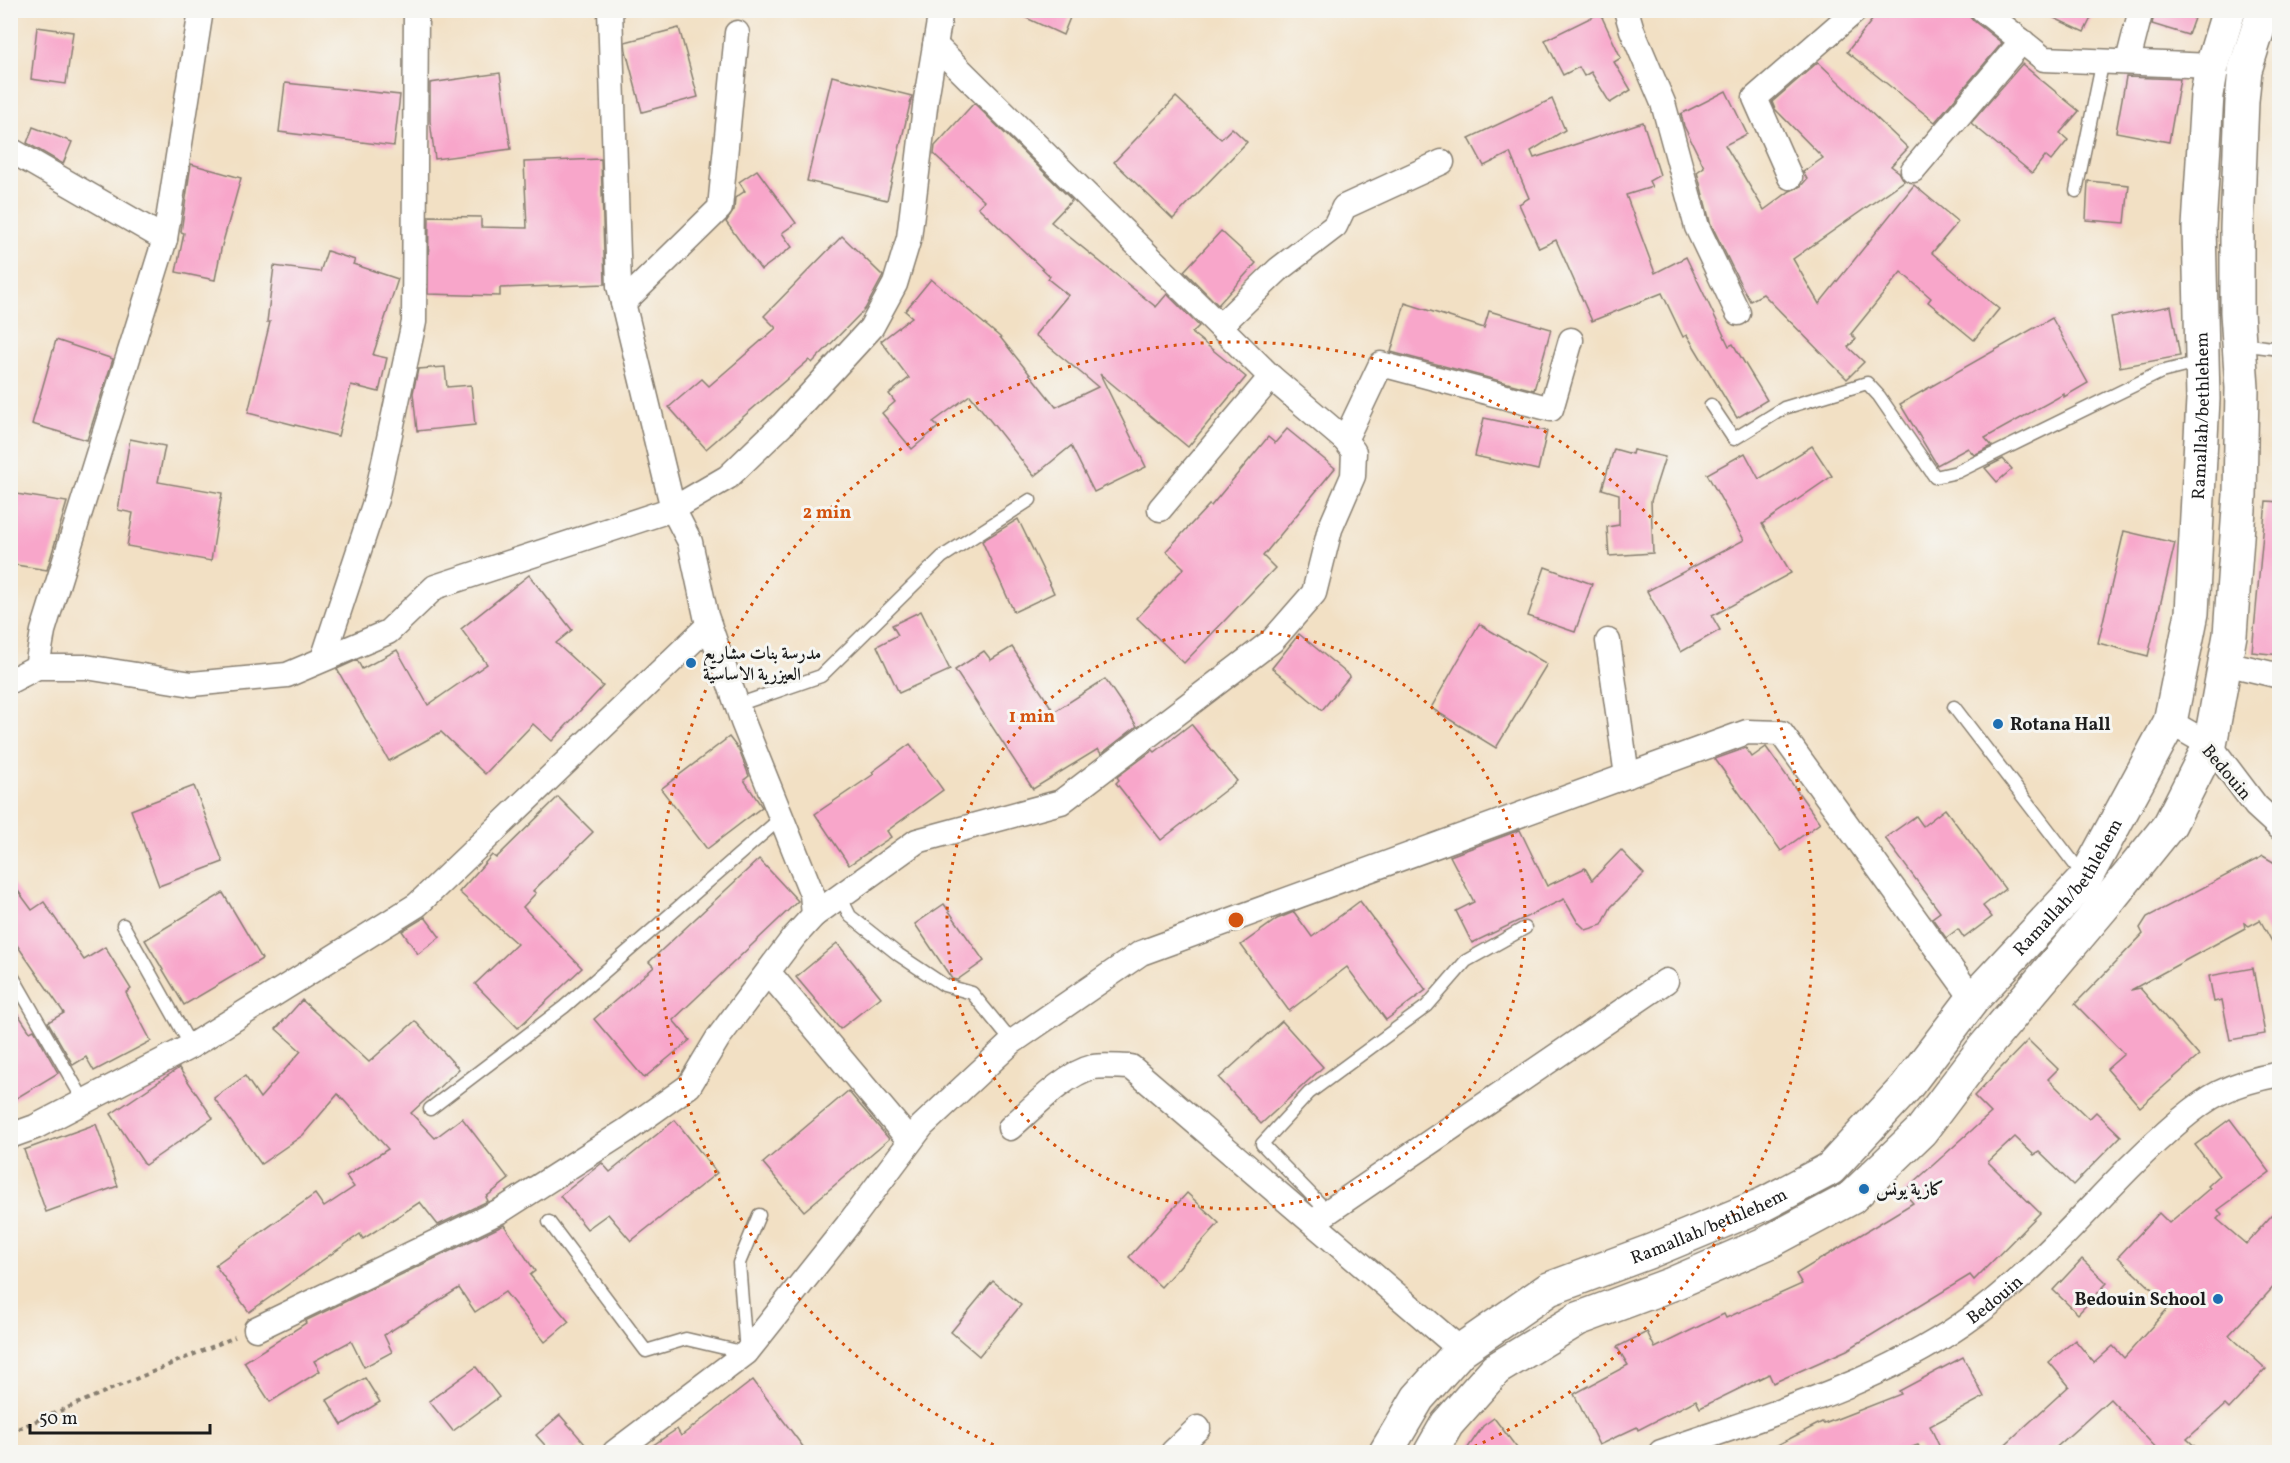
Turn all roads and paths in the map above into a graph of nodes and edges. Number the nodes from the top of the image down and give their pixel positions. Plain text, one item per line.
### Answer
1 (201, 10) edge
2 (416, 10) edge
3 (610, 10) edge
4 (941, 10) edge
5 (1626, 10) edge
6 (1856, 10) edge
7 (1983, 10) edge
8 (2141, 10) edge
9 (2229, 10) edge
10 (2264, 10) edge
11 (737, 33) dead end
12 (2022, 41) junction
13 (935, 45) junction
14 (2103, 60) junction
15 (2128, 61) junction
16 (2212, 66) junction
17 (10, 155) edge
18 (1442, 162) dead end
19 (1913, 170) dead end
20 (1790, 177) dead end
21 (2076, 191) dead end
22 (165, 239) junction
23 (623, 303) junction
24 (1738, 313) dead end
25 (1220, 326) junction
26 (1571, 340) dead end
27 (2239, 344) junction
28 (2280, 349) edge
29 (2202, 362) junction
30 (1271, 377) junction
31 (1711, 405) dead end
32 (1345, 440) junction
33 (1030, 500) dead end
34 (672, 509) junction
35 (1160, 509) dead end
36 (709, 625) junction
37 (1608, 641) dead end
38 (323, 659) junction
39 (2225, 663) junction
40 (37, 667) junction
41 (2280, 676) edge
42 (10, 681) edge
43 (737, 705) junction
44 (1954, 707) dead end
45 (2170, 722) junction
46 (2210, 745) junction
47 (1627, 776) junction
48 (781, 818) junction
49 (2280, 828) edge
50 (2085, 879) junction
51 (840, 896) junction
52 (814, 915) junction
53 (123, 926) dead end
54 (1525, 928) dead end
55 (10, 972) edge
56 (768, 972) junction
57 (1666, 981) dead end
58 (1973, 999) junction
59 (1012, 1042) junction
60 (190, 1046) junction
61 (2280, 1074) edge
62 (84, 1101) junction
63 (430, 1109) dead end
64 (1010, 1128) dead end
65 (10, 1136) edge
66 (910, 1141) junction
67 (759, 1215) dead end
68 (1321, 1217) junction
69 (549, 1222) dead end
70 (256, 1329) joint
71 (1461, 1350) junction
72 (746, 1353) junction
73 (1198, 1428) dead end
74 (10, 1432) edge
75 (615, 1452) edge
76 (1173, 1452) edge
77 (1386, 1452) edge
78 (1431, 1452) edge
79 (1661, 1452) edge

1 - 22 street
2 - 38 street
3 - 23 street
4 - 13 street
5 - 24 street
6 - 20 street
7 - 12 street
8 - 15 street
9 - 16 main road, Ramallah/bethlehem
10 - 27 main road, Ramallah/bethlehem
11 - 23 street
12 - 14 street
12 - 19 street
13 - 25 street
13 - 34 street
14 - 15 street
14 - 21 lane
15 - 16 street
16 - 29 main road, Ramallah/bethlehem
17 - 22 street
18 - 25 street
22 - 40 street
23 - 34 street
25 - 30 street
26 - 32 street
27 - 28 lane
27 - 39 main road, Ramallah/bethlehem
29 - 31 lane
29 - 45 main road, Ramallah/bethlehem
30 - 32 street
30 - 35 street
32 - 51 street
33 - 43 lane
34 - 36 street
34 - 38 street
36 - 43 street
36 - 60 street
37 - 47 street
38 - 40 street
39 - 41 street
39 - 46 main road, Ramallah/bethlehem
40 - 42 street
43 - 48 street
44 - 50 lane
45 - 46 street, Bedouin
45 - 50 main road, Ramallah/bethlehem
46 - 49 street, Bedouin
46 - 78 main road, Ramallah/bethlehem
47 - 58 street
47 - 59 street
48 - 52 street
48 - 63 lane
50 - 58 main road, Ramallah/bethlehem
51 - 52 street
51 - 59 lane
52 - 56 street
53 - 60 lane
54 - 68 lane
55 - 62 lane
56 - 66 street
56 - 70 street
57 - 68 street
58 - 71 main road, Ramallah/bethlehem
59 - 66 street
60 - 62 street
61 - 79 street, Bedouin
62 - 65 street
64 - 68 street
66 - 72 street
67 - 72 lane
68 - 71 street
69 - 72 lane
70 - 74 path
71 - 77 main road, Ramallah/bethlehem
72 - 75 street
73 - 76 street

